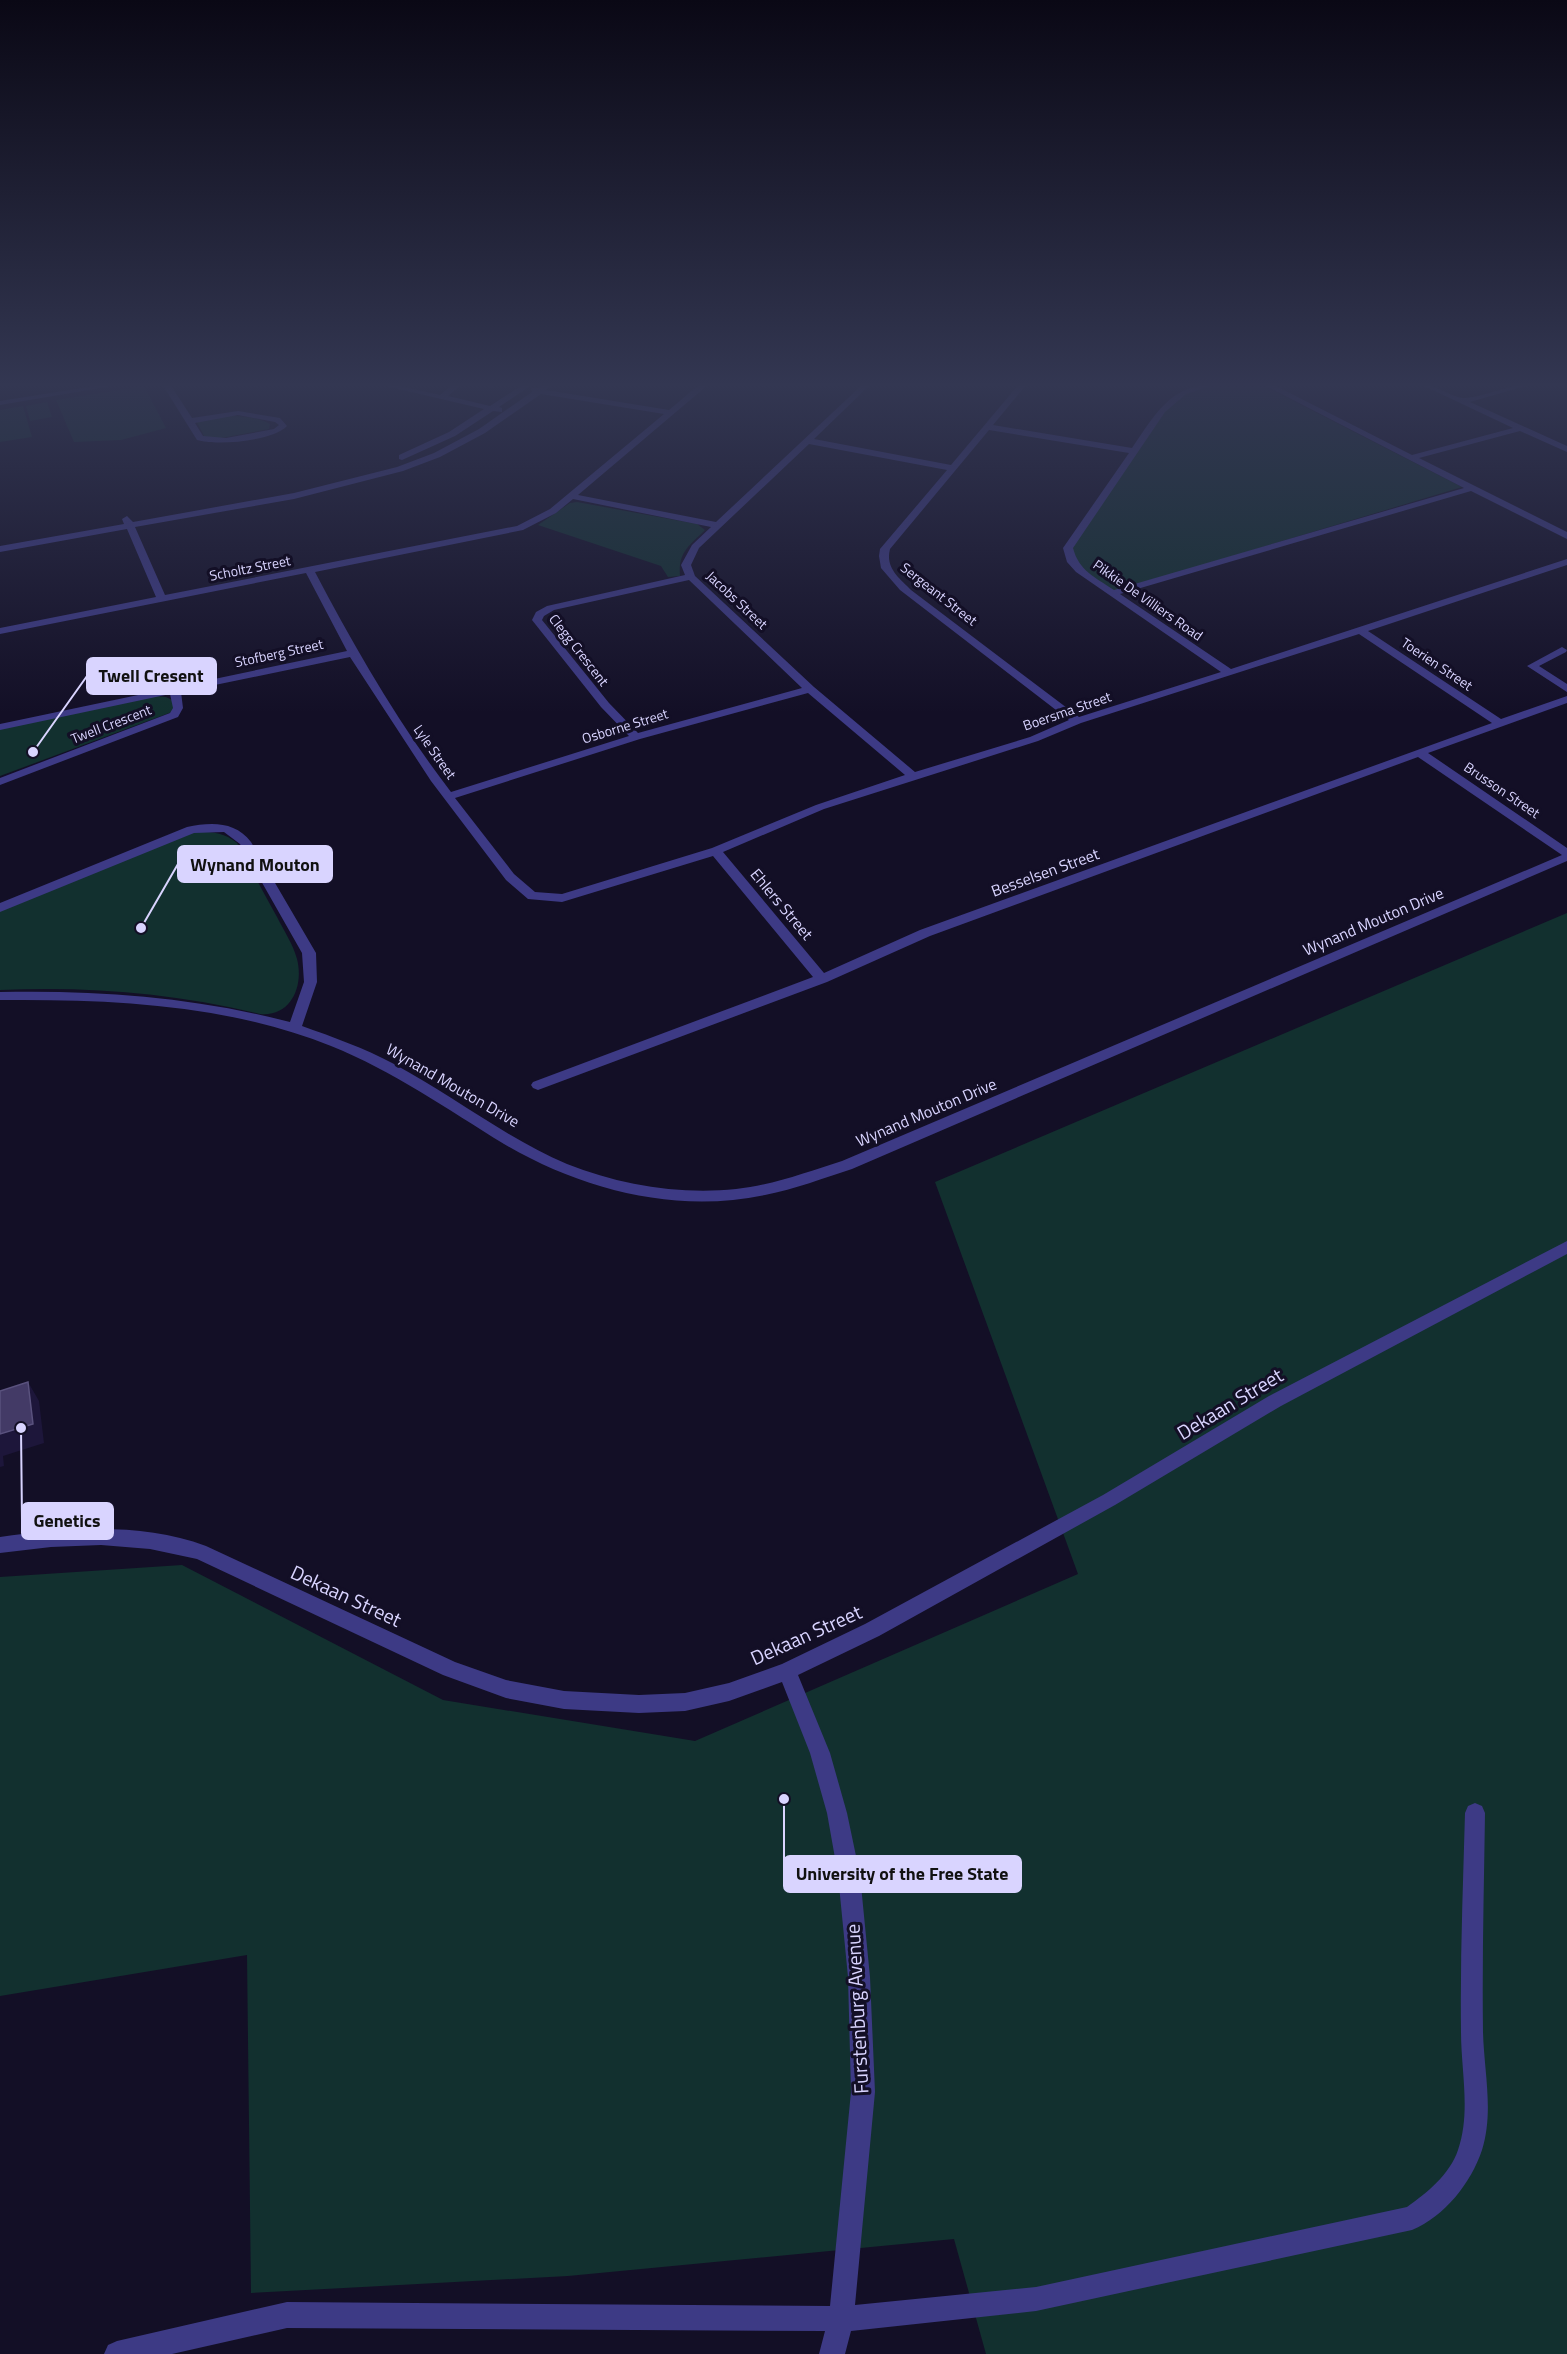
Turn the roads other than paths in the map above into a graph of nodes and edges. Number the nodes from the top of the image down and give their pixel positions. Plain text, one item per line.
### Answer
1 (257, 494) edge
2 (305, 494) edge
3 (575, 494) edge
4 (751, 494) edge
5 (931, 494) edge
6 (1104, 494) edge
7 (1453, 494) edge
8 (1484, 494) edge
9 (572, 496) junction
10 (128, 521) junction
11 (717, 525) junction
12 (1567, 536) edge
13 (0, 539) edge
14 (0, 549) edge
15 (1567, 562) edge
16 (309, 570) junction
17 (691, 577) junction
18 (1113, 593) junction
19 (160, 598) junction
20 (1360, 630) junction
21 (0, 631) edge
22 (1562, 650) dead end
23 (353, 653) junction
24 (1229, 673) junction
25 (810, 689) junction
26 (1567, 689) edge
27 (175, 690) junction
28 (1567, 699) edge
29 (1077, 721) junction
30 (1498, 722) junction
31 (0, 727) edge
32 (636, 737) junction
33 (1420, 753) junction
34 (913, 776) junction
35 (0, 782) edge
36 (449, 796) junction
37 (716, 851) junction
38 (1567, 853) edge
39 (1567, 858) edge
40 (579, 894) joint
41 (0, 908) edge
42 (822, 979) junction
43 (0, 996) edge
44 (294, 1028) junction
45 (538, 1085) dead end
46 (1567, 1247) edge
47 (0, 1545) edge
48 (787, 1671) junction
49 (1475, 1813) dead end
50 (841, 2319) junction
51 (117, 2354) edge
52 (832, 2354) edge

1 - 10 street
2 - 10 street
3 - 9 street, Scholtz Street
4 - 11 street, Jacobs Street
5 - 29 street, Sergeant Street
6 - 18 street, Pikkie De Villiers Road
7 - 18 street
8 - 12 street
9 - 11 street
9 - 16 street, Scholtz Street
10 - 13 street
10 - 14 street
10 - 19 street
11 - 17 street, Jacobs Street
15 - 20 street, Boersma Street
16 - 19 street, Scholtz Street
16 - 23 street, Lyle Street
17 - 25 street, Jacobs Street
17 - 32 street, Clegg Crescent
18 - 24 street, Pikkie De Villiers Road
19 - 21 street, Scholtz Street
20 - 24 street, Boersma Street
20 - 30 street, Toerien Street
22 - 26 street
23 - 27 street, Stofberg Street
23 - 36 street, Lyle Street
24 - 29 street, Boersma Street
25 - 32 street, Osborne Street
25 - 34 street, Jacobs Street
27 - 31 street, Stofberg Street
27 - 35 street, Twell Crescent
28 - 30 street, Besselsen Street
29 - 34 street, Boersma Street
30 - 33 street, Besselsen Street
32 - 36 street, Osborne Street
33 - 38 street, Brusson Street
33 - 42 street, Besselsen Street
34 - 37 street, Boersma Street
36 - 40 street, Lyle Street
37 - 40 street, Boersma Street
37 - 42 street, Ehlers Street
39 - 44 street, Wynand Mouton Drive
41 - 44 street
42 - 45 street, Besselsen Street
43 - 44 street, Wynand Mouton Drive
46 - 48 street, Dekaan Street
47 - 48 street, Dekaan Street
48 - 50 street, Furstenburg Avenue
49 - 50 street
50 - 51 street
50 - 52 street, Furstenburg Avenue

